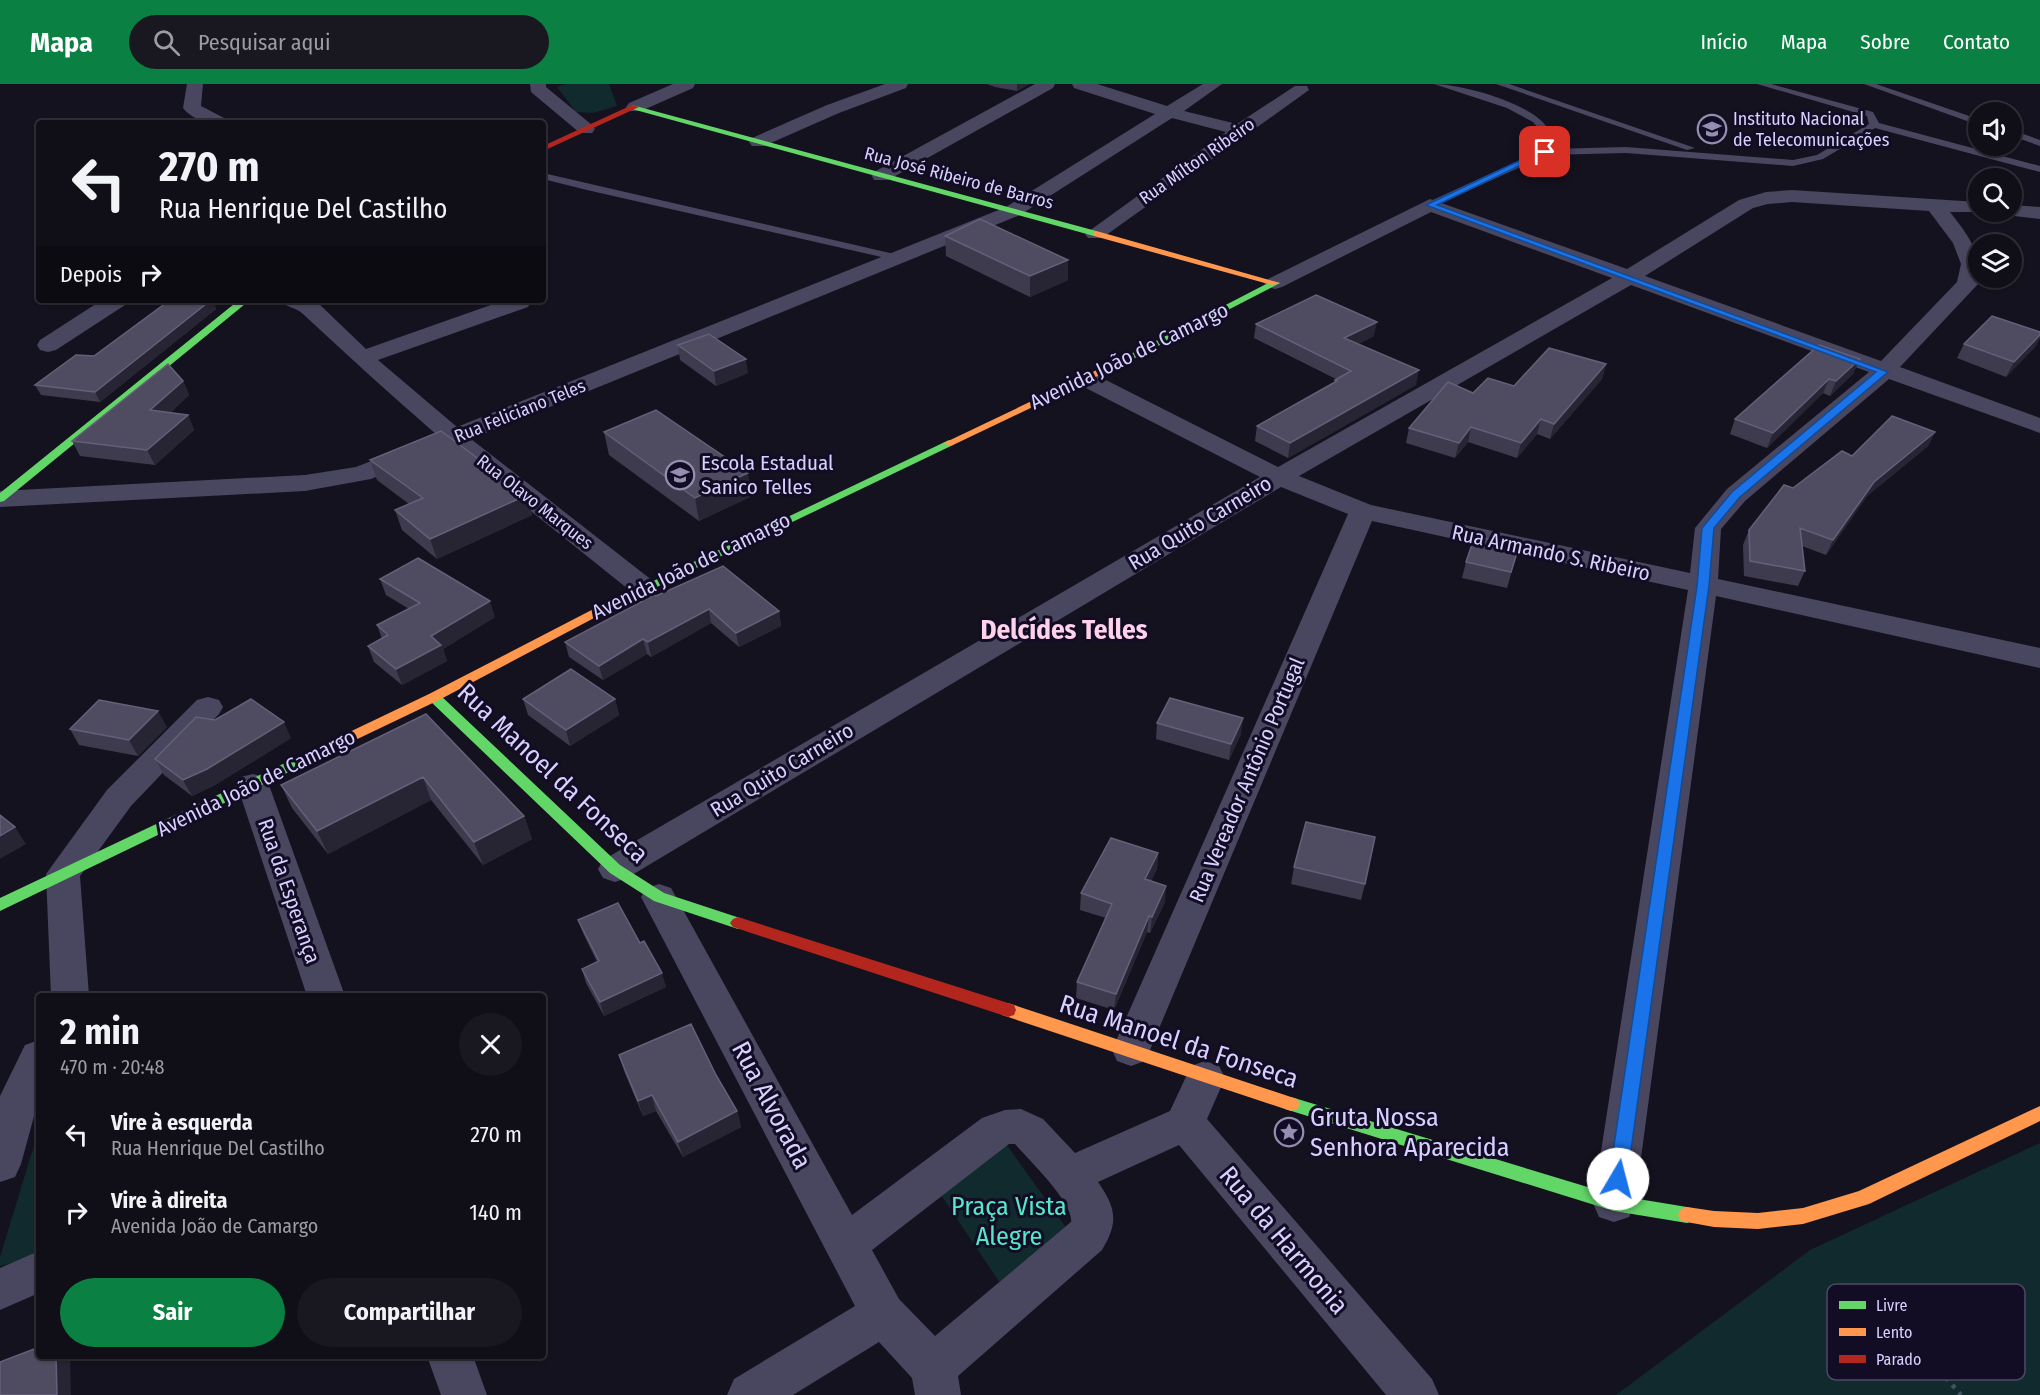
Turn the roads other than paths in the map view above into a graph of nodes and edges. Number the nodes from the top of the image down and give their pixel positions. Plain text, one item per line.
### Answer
1 (195, 84) edge
2 (538, 84) edge
3 (687, 84) edge
4 (900, 84) edge
5 (1047, 84) edge
6 (1080, 84) edge
7 (1214, 84) edge
8 (1438, 84) edge
9 (1500, 84) edge
10 (1761, 84) edge
11 (1868, 84) edge
12 (1301, 90) dead end
13 (1542, 99) junction
14 (633, 101) junction
15 (1514, 109) junction
16 (1168, 112) junction
17 (1968, 119) edge
18 (214, 120) edge
19 (1874, 125) junction
20 (586, 129) junction
21 (1240, 130) junction
22 (2022, 137) edge
23 (758, 142) junction
24 (2040, 143) edge
25 (546, 147) edge
26 (1545, 152) junction
27 (1714, 156) junction
28 (2040, 169) edge
29 (881, 176) junction
30 (546, 177) edge
31 (1430, 205) junction
32 (1935, 205) junction
33 (1968, 207) edge
34 (1013, 211) junction
35 (2022, 212) edge
36 (2040, 213) edge
37 (1095, 234) junction
38 (899, 258) junction
39 (1629, 277) junction
40 (1275, 284) junction
41 (112, 303) edge
42 (240, 303) edge
43 (300, 303) edge
44 (517, 303) edge
45 (48, 345) dead end
46 (362, 358) junction
47 (1883, 372) junction
48 (1086, 379) junction
49 (2040, 426) edge
50 (455, 438) junction
51 (1279, 477) junction
52 (0, 499) edge
53 (1363, 511) junction
54 (1703, 586) junction
55 (643, 587) junction
56 (2040, 658) edge
57 (434, 697) junction
58 (208, 707) dead end
59 (253, 785) junction
60 (615, 869) junction
61 (63, 874) junction
62 (659, 897) junction
63 (0, 904) edge
64 (70, 993) edge
65 (325, 993) edge
66 (1131, 1050) junction
67 (1205, 1078) junction
68 (20, 1086) edge
69 (2040, 1113) edge
70 (1185, 1123) junction
71 (0, 1164) edge
72 (1067, 1176) junction
73 (1614, 1203) junction
74 (847, 1244) junction
75 (36, 1273) edge
76 (0, 1289) edge
77 (883, 1314) junction
78 (451, 1359) edge
79 (935, 1381) edge
80 (464, 1395) edge
81 (750, 1395) edge
82 (1416, 1395) edge

1 - 18 street
2 - 20 street
3 - 14 street
4 - 23 street
5 - 29 street
6 - 16 street
7 - 16 street, Rua Feliciano Teles
8 - 15 lane
9 - 13 lane
10 - 19 lane
11 - 17 lane
12 - 21 street, Rua Mílton Ribeiro
13 - 15 lane
13 - 27 lane
14 - 20 main road
14 - 23 main road, Rua José Ribeiro de Barros
15 - 26 lane
16 - 21 street
16 - 34 street, Rua Feliciano Teles
19 - 27 lane
19 - 28 lane
20 - 25 main road
21 - 37 street, Rua Mílton Ribeiro
22 - 24 lane
23 - 29 main road, Rua José Ribeiro de Barros
26 - 27 lane
26 - 31 lane, Avenida João de Camargo
29 - 34 main road, Rua José Ribeiro de Barros
30 - 38 lane
31 - 39 street
31 - 40 street, Avenida João de Camargo
32 - 33 street, Rua Quito Carneiro
32 - 39 street, Rua Quito Carneiro
32 - 47 street
34 - 37 main road, Rua José Ribeiro de Barros
34 - 38 street, Rua Feliciano Teles
35 - 36 street
37 - 40 main road, Rua José Ribeiro de Barros
38 - 50 street, Rua Feliciano Teles
39 - 47 street
39 - 51 street, Rua Quito Carneiro
40 - 48 main road, Avenida João de Camargo
41 - 45 street
42 - 52 main road
43 - 46 street, Rua Olavo Marques
44 - 46 street
46 - 50 street, Rua Olavo Marques
47 - 49 street
47 - 54 street
48 - 51 street, Rua Armando S. Ribeiro
48 - 55 main road, Avenida João de Camargo
50 - 52 street, Rua Feliciano Teles
50 - 55 street, Rua Olavo Marques
51 - 53 street, Rua Armando S. Ribeiro
51 - 60 street, Rua Quito Carneiro
53 - 54 street, Rua Armando S. Ribeiro
53 - 66 street, Rua Vereador Antônio Portugal
54 - 56 street, Rua Armando S. Ribeiro
54 - 73 street
55 - 57 main road, Avenida João de Camargo
57 - 59 main road, Avenida João de Camargo
57 - 60 main road, Rua Manoel da Fonseca
58 - 61 street
59 - 61 main road, Avenida João de Camargo
59 - 65 street, Rua da Esperança
60 - 62 main road, Rua Manoel da Fonseca
61 - 63 main road, Avenida João de Camargo
61 - 64 street
62 - 66 main road, Rua Manoel da Fonseca
62 - 74 street, Rua Alvorada
66 - 67 main road, Rua Manoel da Fonseca
67 - 70 street
67 - 73 main road, Rua Manoel da Fonseca
68 - 71 street
69 - 73 main road, Rua Manoel da Fonseca
70 - 72 street
70 - 82 street, Rua da Harmonia
72 - 74 street
72 - 79 street
74 - 77 street, Rua Alvorada
75 - 76 street
77 - 79 street, Rua Alvorada
77 - 81 street
78 - 80 street

